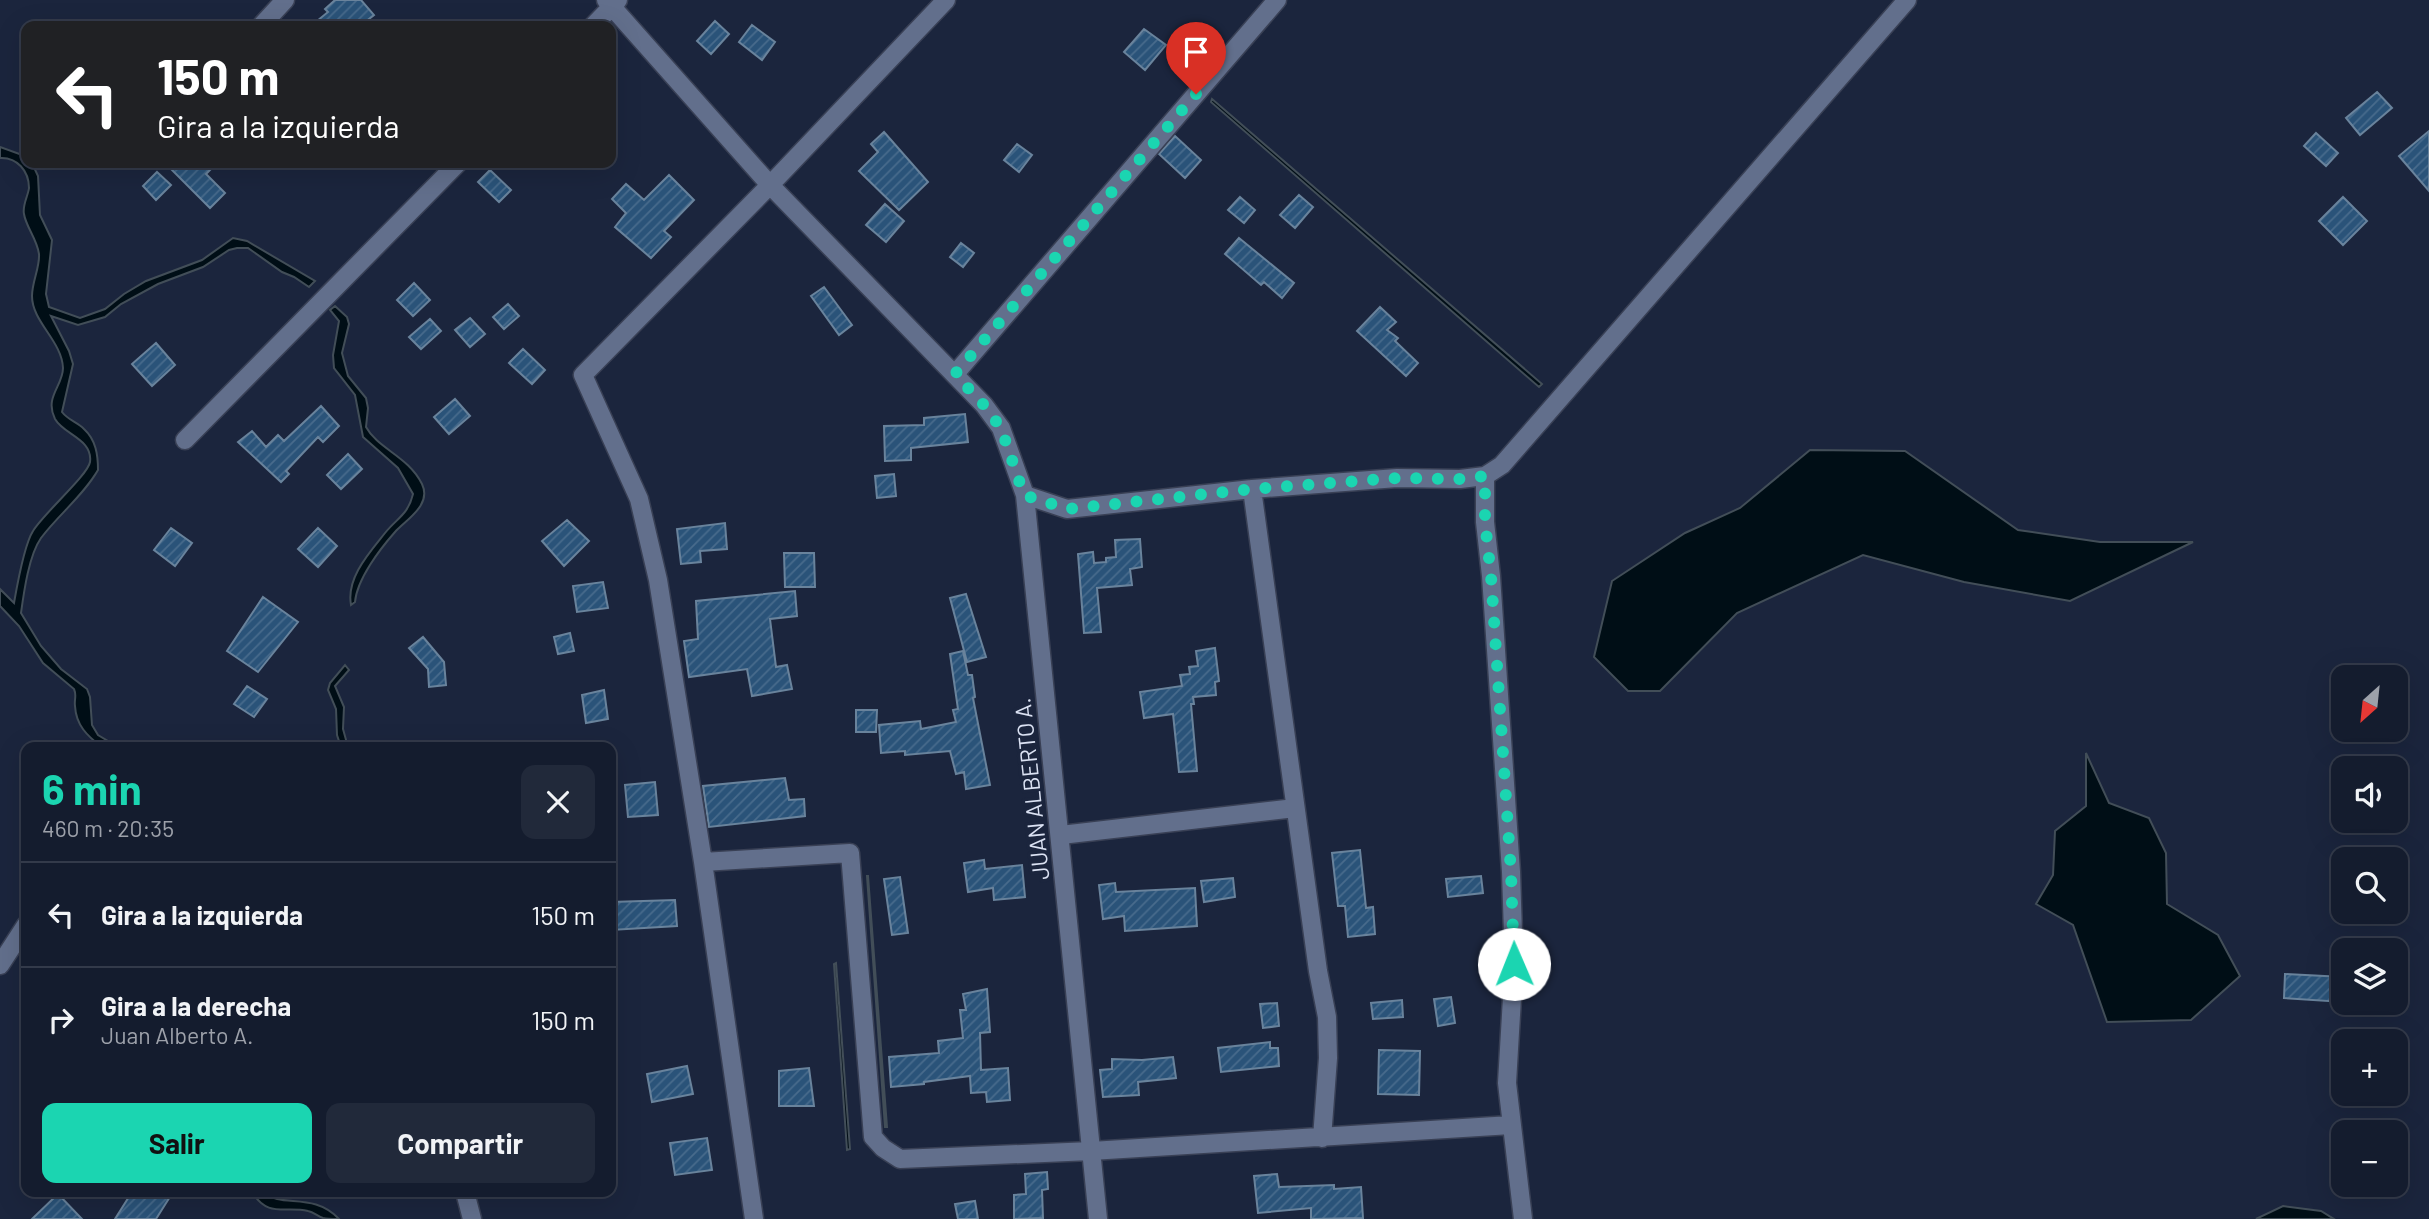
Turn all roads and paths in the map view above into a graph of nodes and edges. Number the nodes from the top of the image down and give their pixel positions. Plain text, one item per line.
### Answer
1 (285, 0) edge
2 (946, 0) edge
3 (1277, 0) edge
4 (1907, 0) edge
5 (612, 2) edge
6 (266, 21) edge
7 (597, 21) edge
8 (453, 168) edge
9 (770, 186) junction
10 (955, 374) junction
11 (185, 440) dead end
12 (1485, 476) junction
13 (1252, 489) junction
14 (1024, 495) junction
15 (1296, 808) junction
16 (1061, 835) junction
17 (702, 862) junction
18 (21, 933) edge
19 (0, 965) edge
20 (1511, 1125) junction
21 (1322, 1138) junction
22 (1091, 1151) junction
23 (466, 1197) edge
24 (471, 1219) edge
25 (754, 1219) edge
26 (1098, 1219) edge
27 (1523, 1219) edge

1 - 6 street
2 - 9 street
3 - 10 street
4 - 12 street
5 - 7 street
5 - 9 street, JUAN ALBERTO A.
8 - 11 street
9 - 10 street, JUAN ALBERTO A.
9 - 17 street
10 - 14 street, JUAN ALBERTO A.
12 - 13 street
12 - 20 street
13 - 14 street
13 - 15 street
14 - 16 street, JUAN ALBERTO A.
15 - 16 street
15 - 21 street
16 - 22 street, JUAN ALBERTO A.
17 - 22 street
17 - 25 street
18 - 19 street
20 - 21 street
20 - 27 street
21 - 22 street
22 - 26 street, JUAN ALBERTO A.
23 - 24 street

